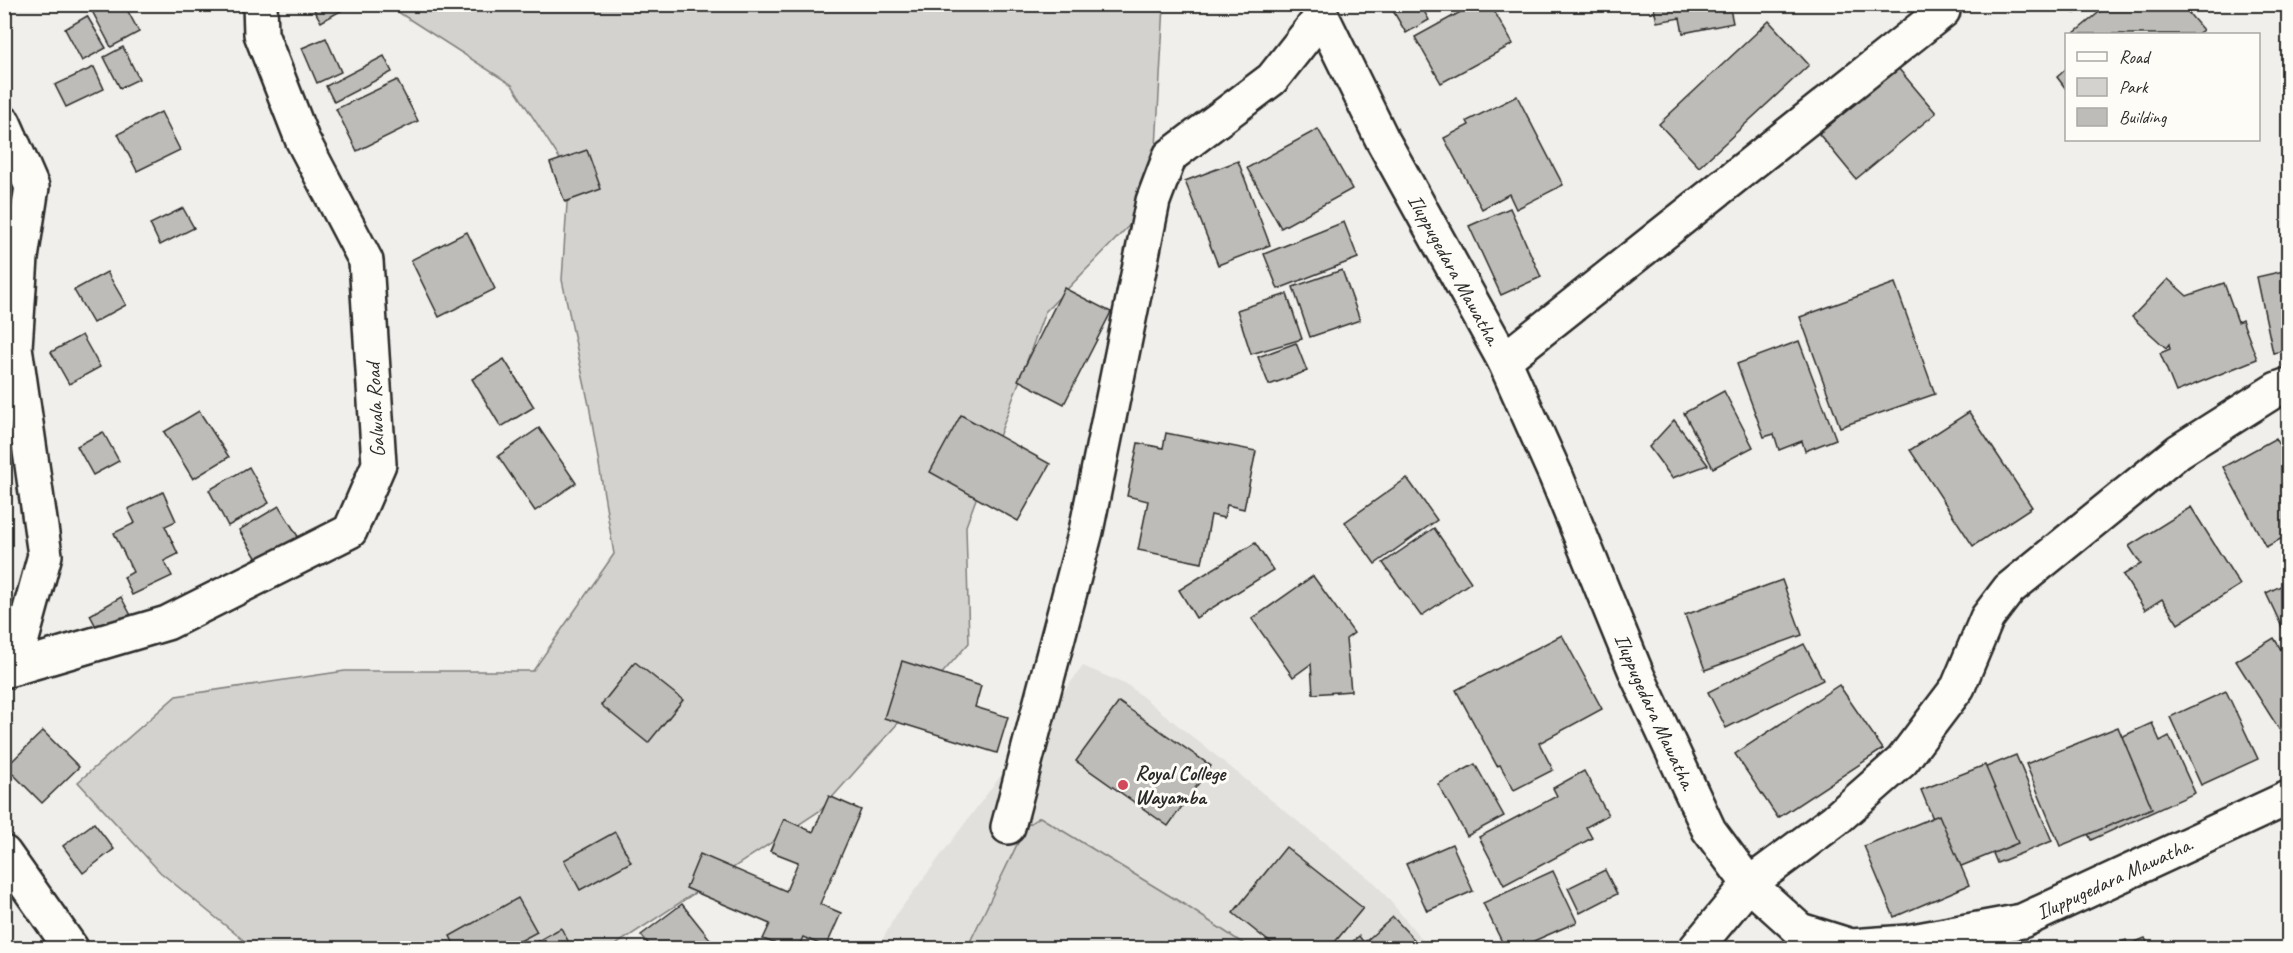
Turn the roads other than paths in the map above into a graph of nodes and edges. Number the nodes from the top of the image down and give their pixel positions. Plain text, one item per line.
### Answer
1 (260, 4) edge
2 (1318, 11) edge
3 (1943, 11) dead end
4 (4, 123) edge
5 (1504, 360) junction
6 (2289, 385) edge
7 (9, 670) edge
8 (2289, 798) edge
9 (1008, 827) dead end
10 (4, 853) edge
11 (1749, 884) junction
12 (71, 948) edge
13 (1696, 948) edge

1 - 7 street, Galwala Road
2 - 5 street, Iluppugedara Mawatha.
2 - 9 street
3 - 5 street
4 - 7 street
5 - 11 street, Iluppugedara Mawatha.
6 - 11 street
8 - 11 street, Iluppugedara Mawatha.
10 - 12 street
11 - 13 street

